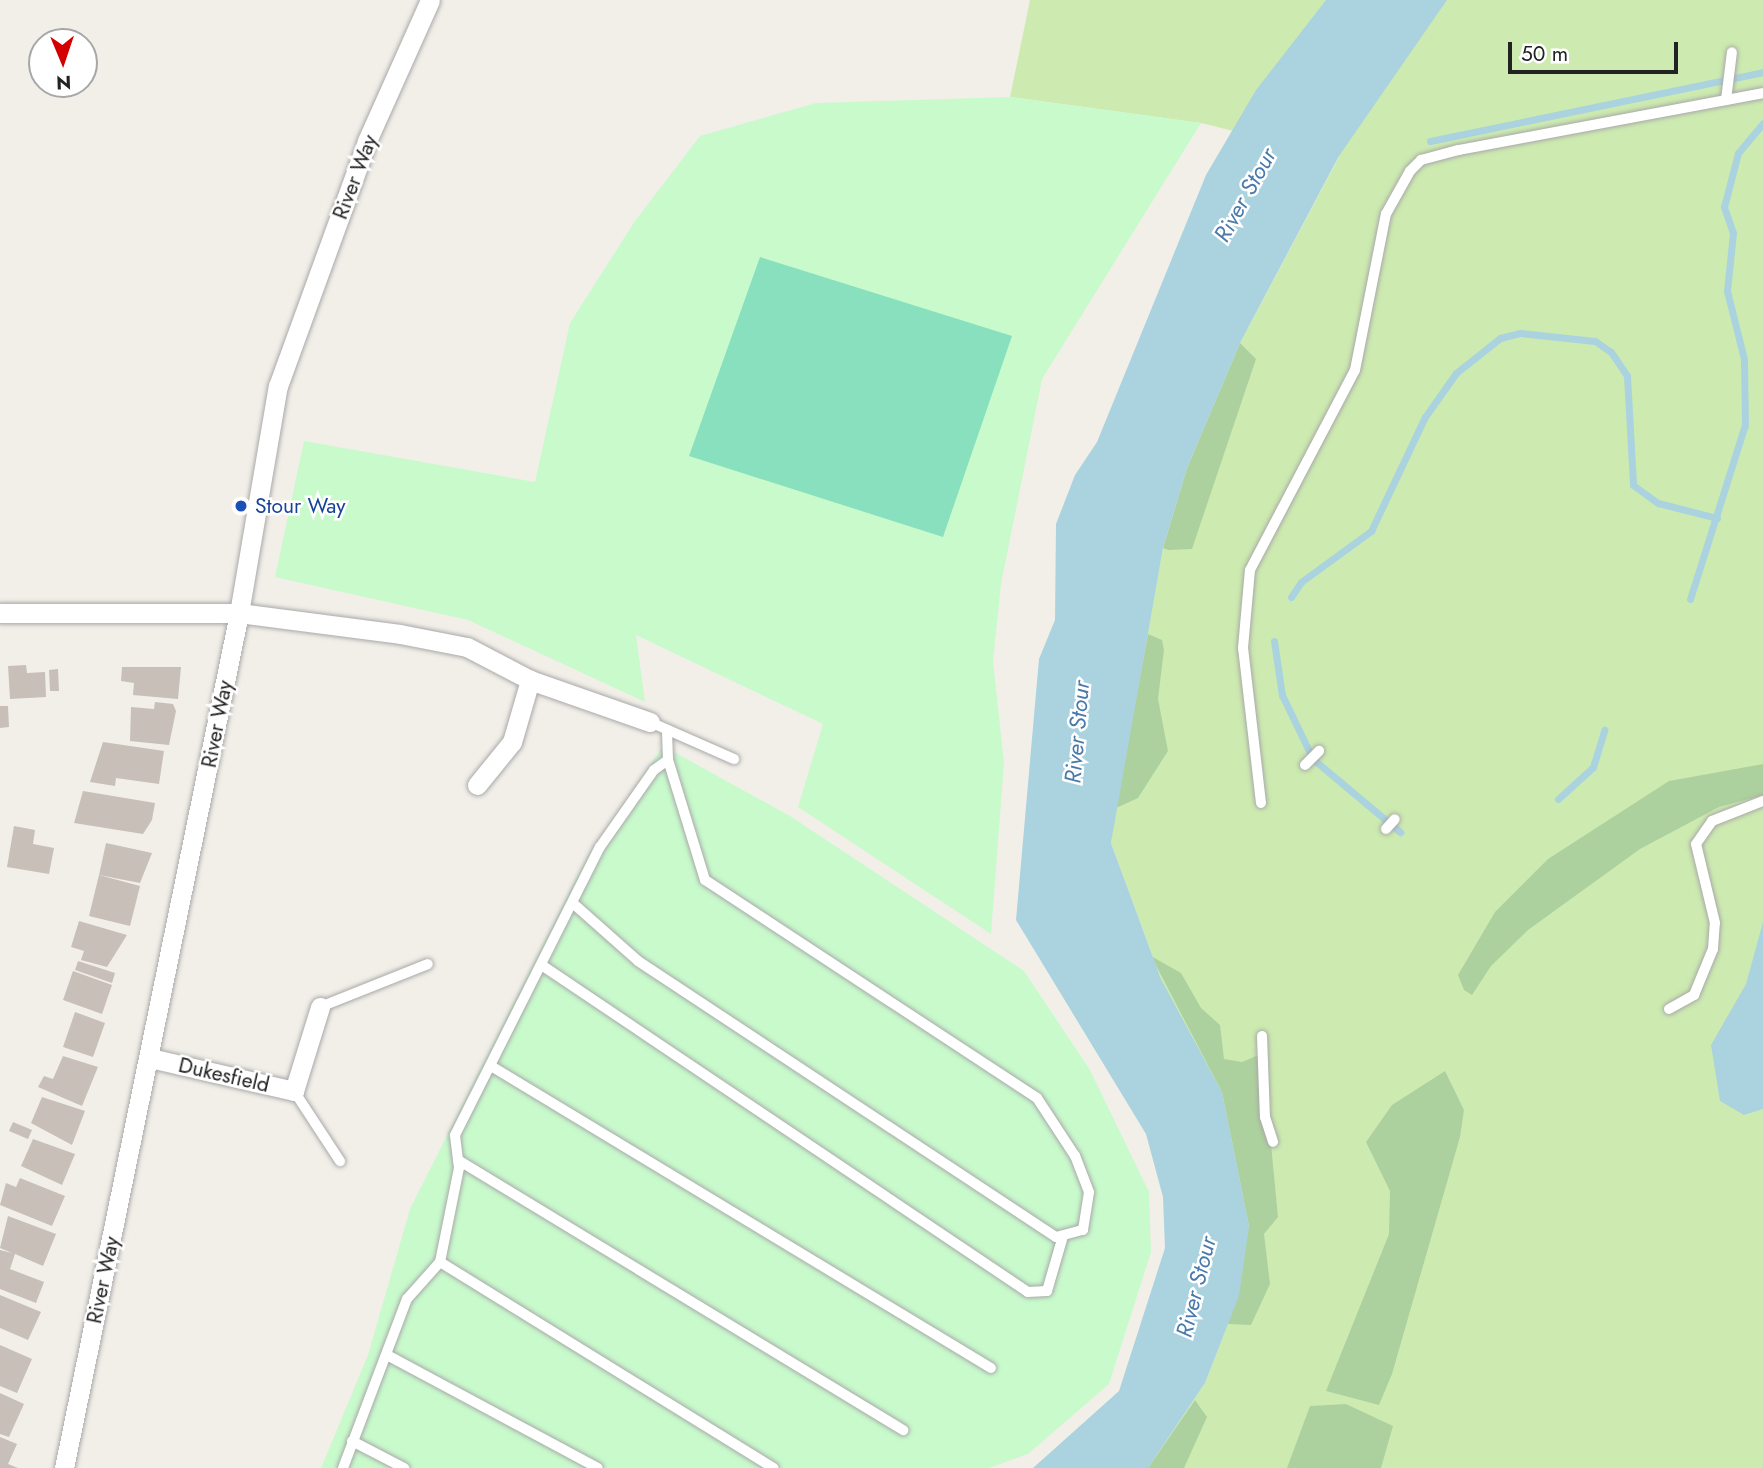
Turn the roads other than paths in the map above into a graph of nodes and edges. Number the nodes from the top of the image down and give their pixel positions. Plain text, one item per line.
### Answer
1 (430, 0) edge
2 (1732, 52) dead end
3 (1763, 93) edge
4 (1726, 100) junction
5 (0, 613) edge
6 (239, 613) junction
7 (530, 680) junction
8 (659, 726) junction
9 (1319, 751) dead end
10 (734, 759) dead end
11 (668, 760) junction
12 (1305, 765) dead end
13 (477, 785) dead end
14 (1763, 802) edge
15 (1261, 803) dead end
16 (1395, 819) dead end
17 (1387, 829) dead end
18 (575, 905) junction
19 (428, 964) dead end
20 (543, 966) junction
21 (320, 1007) joint
22 (1669, 1009) dead end
23 (1262, 1036) dead end
24 (149, 1058) junction
25 (491, 1066) junction
26 (294, 1091) junction
27 (1273, 1142) dead end
28 (458, 1160) junction
29 (340, 1161) dead end
30 (1063, 1236) junction
31 (440, 1262) junction
32 (387, 1355) junction
33 (991, 1368) dead end
34 (904, 1430) dead end
35 (352, 1441) junction
36 (64, 1468) edge
37 (343, 1468) edge
38 (404, 1468) edge
39 (598, 1468) edge
40 (773, 1468) edge

1 - 6 street, River Way
2 - 4 lane
3 - 4 lane
4 - 15 lane
5 - 6 street
6 - 7 street
6 - 24 street, River Way
7 - 8 street
7 - 13 street
8 - 10 lane
8 - 11 lane
9 - 12 lane
11 - 18 lane
11 - 30 lane
14 - 22 lane
16 - 17 lane
18 - 20 lane
18 - 30 lane
19 - 21 lane
20 - 25 lane
20 - 30 lane
21 - 26 street, Dukesfield
23 - 27 lane
24 - 26 street, Dukesfield
24 - 36 street, River Way
25 - 28 lane
25 - 33 lane
26 - 29 lane
28 - 31 lane
28 - 34 lane
31 - 32 lane
31 - 40 lane
32 - 35 lane
32 - 39 lane
35 - 37 lane
35 - 38 lane

